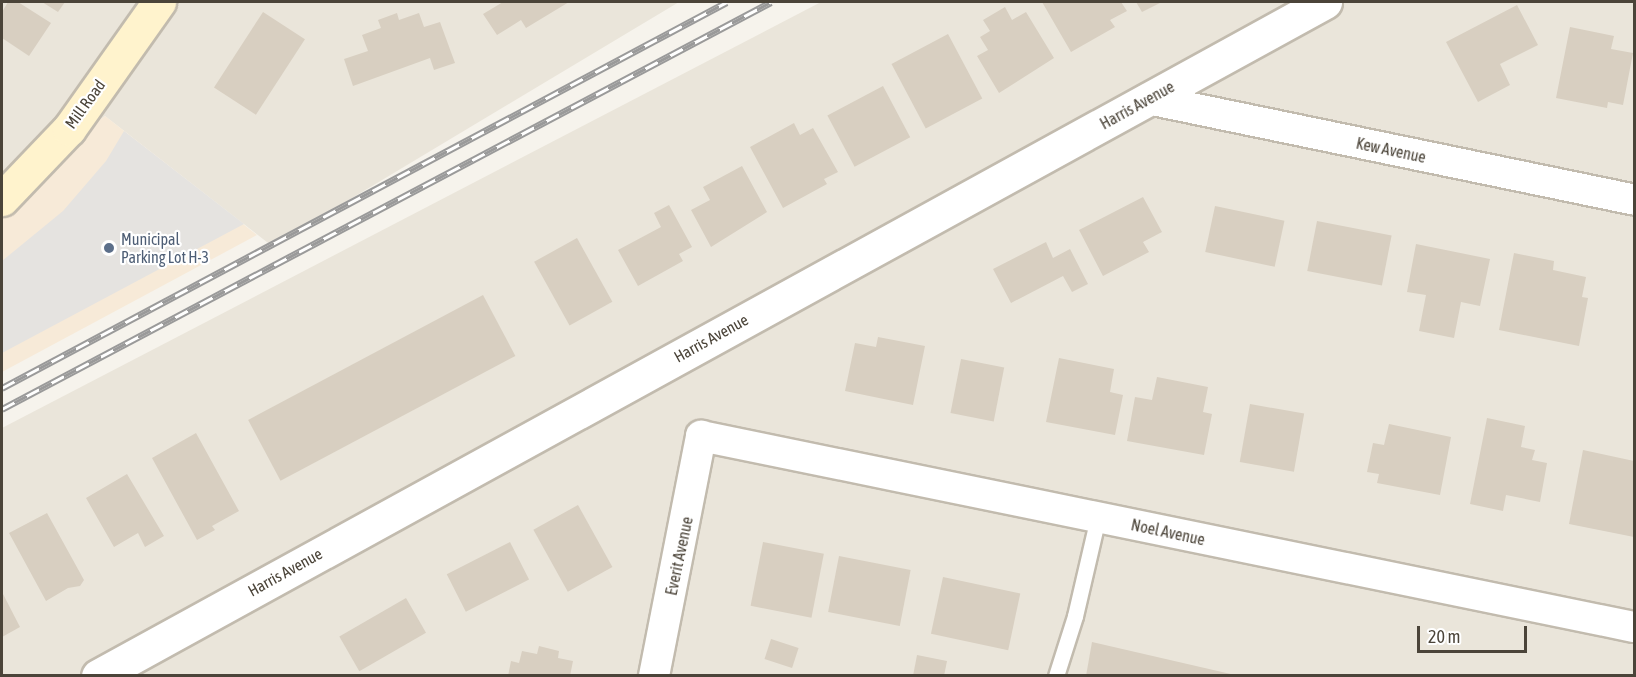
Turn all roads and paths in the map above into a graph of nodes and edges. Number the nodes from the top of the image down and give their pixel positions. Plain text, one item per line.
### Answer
1 (159, 2) edge
2 (1325, 2) edge
3 (1148, 99) junction
4 (2, 199) edge
5 (1635, 200) edge
6 (701, 436) joint
7 (1098, 517) junction
8 (1635, 627) edge
9 (98, 675) edge
10 (654, 675) edge
11 (1056, 675) edge

1 - 4 main road, Mill Road
2 - 3 street, Harris Avenue
3 - 5 street, Kew Avenue
3 - 9 street, Harris Avenue
6 - 7 street, Noel Avenue
6 - 10 street, Everit Avenue
7 - 8 street, Noel Avenue
7 - 11 lane

